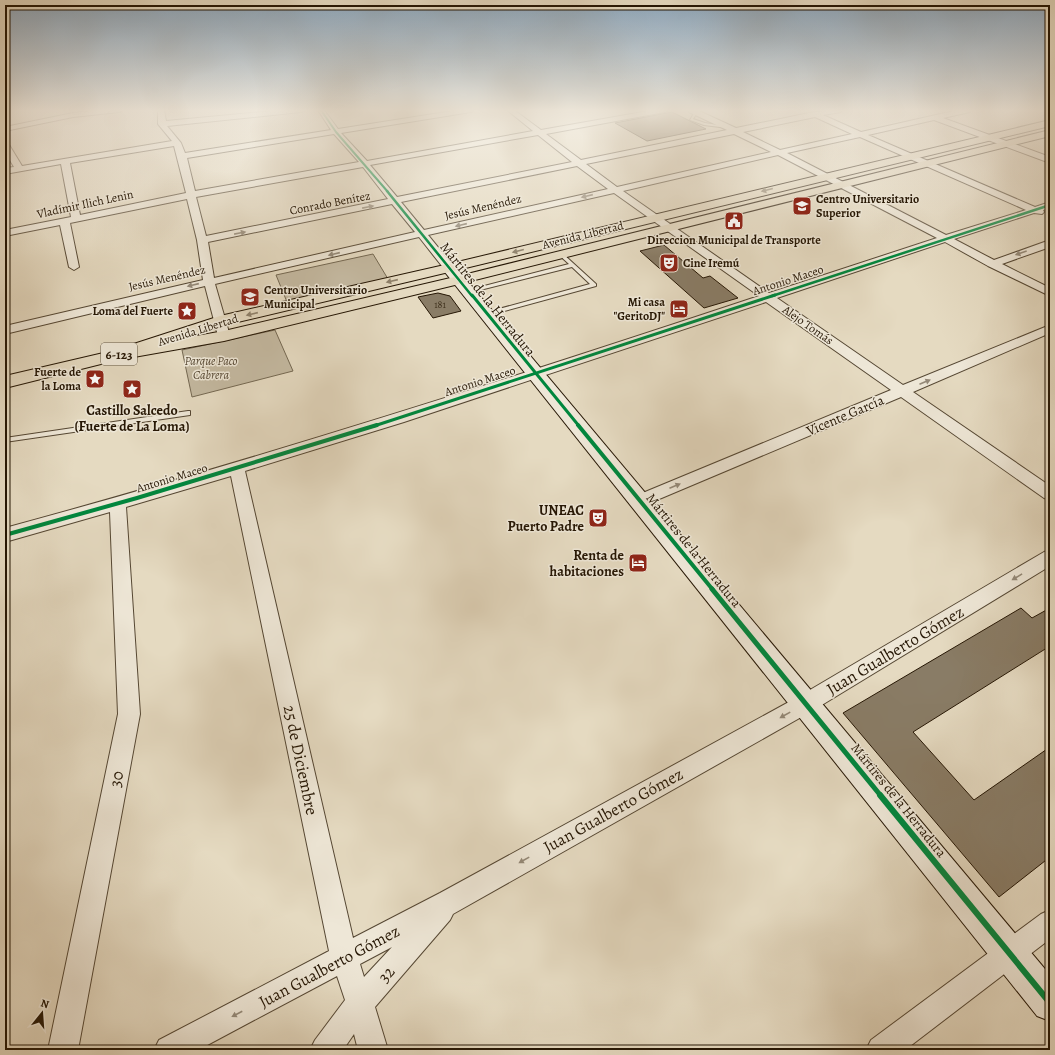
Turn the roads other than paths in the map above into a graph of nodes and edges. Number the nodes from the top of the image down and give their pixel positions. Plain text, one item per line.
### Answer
1 (14, 159) edge
2 (75, 159) edge
3 (183, 159) edge
4 (361, 159) edge
5 (385, 159) edge
6 (574, 159) edge
7 (596, 159) edge
8 (752, 159) edge
9 (792, 159) edge
10 (898, 159) edge
11 (919, 159) edge
12 (943, 159) edge
13 (64, 161) junction
14 (364, 163) junction
15 (579, 163) junction
16 (927, 163) junction
17 (20, 169) junction
18 (5, 171) edge
19 (824, 176) junction
20 (839, 184) junction
21 (615, 190) junction
22 (191, 195) junction
23 (395, 202) junction
24 (1043, 210) edge
25 (76, 218) junction
26 (654, 218) junction
27 (64, 220) junction
28 (668, 227) junction
29 (5, 233) edge
30 (421, 234) junction
31 (944, 239) junction
32 (202, 240) junction
33 (1050, 243) edge
34 (562, 254) junction
35 (992, 264) junction
36 (573, 265) junction
37 (74, 267) dead end
38 (458, 280) junction
39 (209, 282) junction
40 (1050, 293) edge
41 (768, 297) junction
42 (486, 314) junction
43 (220, 321) junction
44 (1050, 329) edge
45 (5, 330) edge
46 (224, 336) junction
47 (117, 355) junction
48 (535, 374) junction
49 (5, 382) edge
50 (902, 392) junction
51 (188, 413) dead end
52 (5, 440) edge
53 (237, 469) junction
54 (1050, 494) edge
55 (640, 501) junction
56 (118, 504) junction
57 (5, 535) edge
58 (1050, 557) edge
59 (806, 704) junction
60 (449, 902) junction
61 (1050, 923) edge
62 (1010, 954) junction
63 (344, 958) junction
64 (360, 1003) junction
65 (1050, 1003) edge
66 (63, 1050) edge
67 (168, 1050) edge
68 (325, 1050) edge
69 (373, 1050) edge
70 (881, 1050) edge

1 - 17 street
2 - 13 street
3 - 22 street
4 - 14 street, Mártires de la Herradura
5 - 14 street, Vladímir Ilich Lenin
6 - 15 street, Alejo Tomás
7 - 15 street, Conrado Benítez
8 - 21 street, Jesús Menéndez
9 - 19 street
10 - 19 main road, Avenida Libertad / 6-123
11 - 16 street
12 - 16 main road, Avenida Libertad / 6-123
13 - 17 street
13 - 25 street
14 - 22 street, Vladímir Ilich Lenin
14 - 23 street, Mártires de la Herradura
15 - 21 street, Alejo Tomás
15 - 23 street, Conrado Benítez
16 - 20 main road, Avenida Libertad / 6-123
16 - 24 street
17 - 18 street
19 - 20 street
19 -> 26 main road, Avenida Libertad / 6-123
20 - 28 main road, Avenida Libertad / 6-123
20 - 31 street
21 - 26 street, Alejo Tomás
21 -> 30 street, Jesús Menéndez
22 - 25 street, Vladímir Ilich Lenin
22 - 32 street
23 - 30 street, Mártires de la Herradura
32 -> 23 street, Conrado Benítez
24 - 31 street, Antonio Maceo
25 - 27 street, Vladímir Ilich Lenin
26 - 28 street, Alejo Tomás
26 -> 38 main road, Avenida Libertad / 6-123
27 - 29 street, Vladímir Ilich Lenin
27 - 37 street
28 - 34 main road, Avenida Libertad / 6-123
28 - 41 street, Alejo Tomás
30 - 38 street, Mártires de la Herradura
30 -> 39 street, Jesús Menéndez
31 - 35 street
31 - 41 street, Antonio Maceo
32 - 39 street
33 -> 35 street
34 - 36 lane
34 - 38 main road, Avenida Libertad / 6-123
35 - 40 street
36 - 38 lane
36 - 42 lane
38 - 42 street, Mártires de la Herradura
38 -> 43 main road, Avenida Libertad / 6-123
38 - 46 main road, Avenida Libertad / 6-123
39 - 43 street
39 -> 45 street, Jesús Menéndez
41 - 48 street, Antonio Maceo
41 - 50 street, Alejo Tomás
42 - 48 street, Mártires de la Herradura
43 - 46 street
43 - 47 main road, Avenida Libertad / 6-123
50 -> 44 street, Vicente García
46 - 47 main road, Avenida Libertad / 6-123
47 - 49 main road, Avenida Libertad / 6-123
48 - 53 street, Antonio Maceo
48 - 55 street, Mártires de la Herradura
50 - 54 street, Alejo Tomás
55 -> 50 street, Vicente García
51 - 52 lane
53 - 56 street, Antonio Maceo
53 - 63 street, 25 de Diciembre
55 - 59 street, Mártires de la Herradura
56 - 57 street, Antonio Maceo
56 - 66 street, 30
58 -> 59 street, Juan Gualberto Gómez
59 -> 60 street, Juan Gualberto Gómez
59 - 62 street, Mártires de la Herradura
60 - 63 street, Juan Gualberto Gómez
60 - 64 street, 32
61 - 62 street
62 - 65 street, Mártires de la Herradura
62 - 70 street
63 - 64 street, 25 de Diciembre
63 -> 67 street, Juan Gualberto Gómez
64 - 68 street, 32
64 - 69 street, 25 de Diciembre

